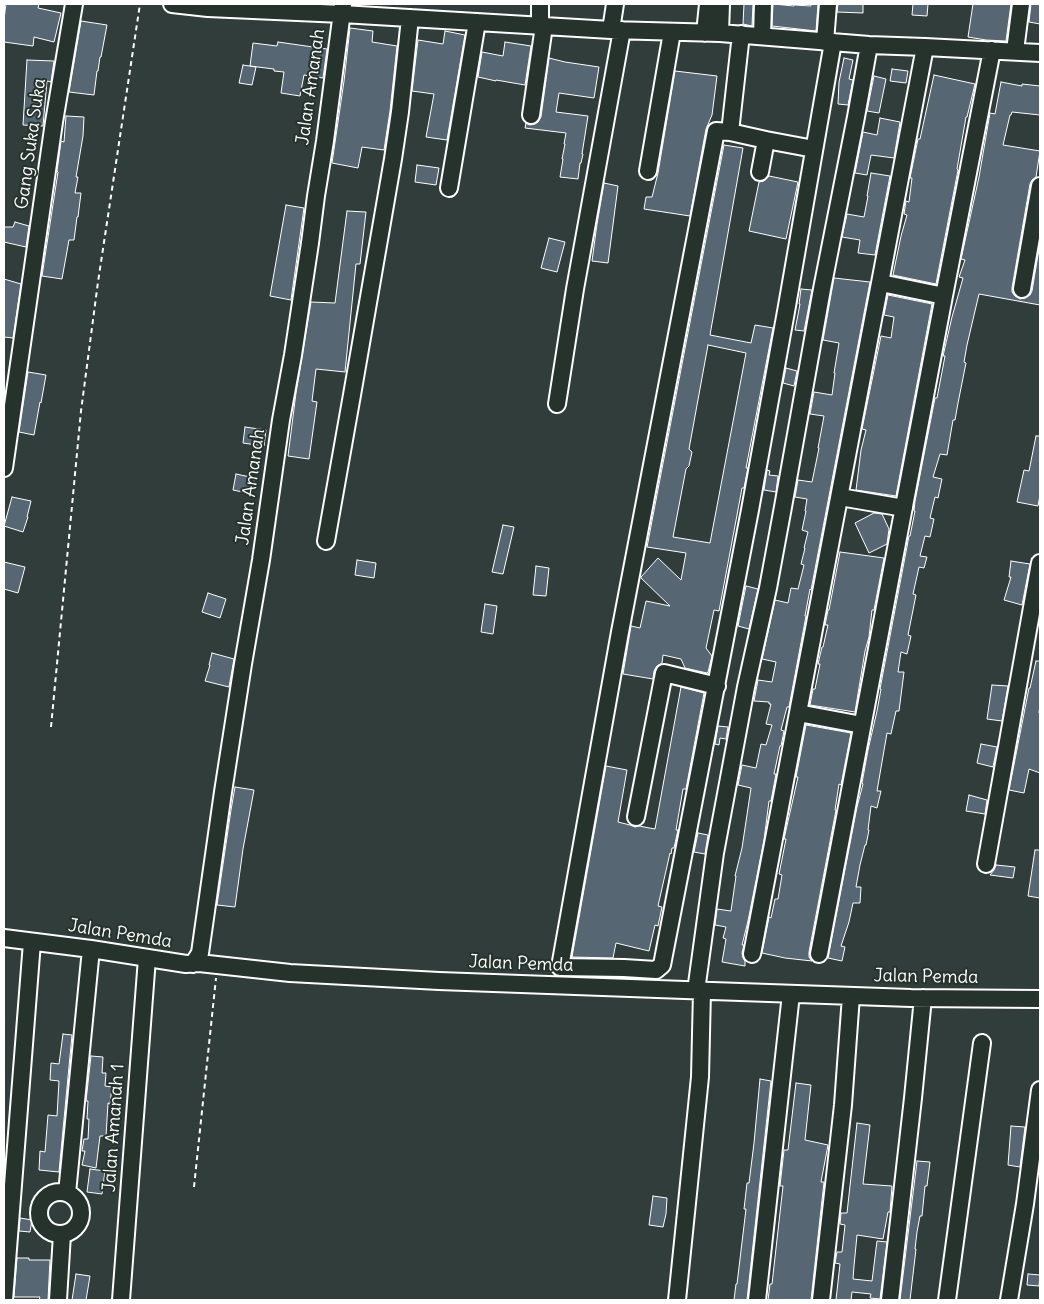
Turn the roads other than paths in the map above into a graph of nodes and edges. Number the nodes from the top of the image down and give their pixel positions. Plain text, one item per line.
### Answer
1 (74, 4) edge
2 (172, 4) edge
3 (540, 4) edge
4 (615, 4) edge
5 (708, 4) edge
6 (721, 4) edge
7 (763, 4) edge
8 (828, 4) edge
9 (1021, 4) edge
10 (209, 6) edge
11 (342, 9) edge
12 (408, 13) edge
13 (477, 22) junction
14 (542, 26) junction
15 (616, 30) junction
16 (672, 32) junction
17 (713, 33) junction
18 (741, 34) junction
19 (762, 36) junction
20 (829, 42) junction
21 (869, 45) junction
22 (925, 47) junction
23 (992, 50) junction
24 (1015, 52) junction
25 (1040, 53) edge
26 (531, 116) dead end
27 (730, 132) junction
28 (766, 140) junction
29 (814, 149) junction
30 (648, 171) dead end
31 (760, 172) dead end
32 (1040, 186) edge
33 (449, 188) dead end
34 (881, 283) junction
35 (1022, 290) dead end
36 (944, 296) junction
37 (557, 404) dead end
38 (4, 468) edge
39 (840, 497) junction
40 (904, 508) junction
41 (326, 541) dead end
42 (1040, 563) edge
43 (716, 686) junction
44 (798, 713) junction
45 (862, 725) junction
46 (636, 817) dead end
47 (986, 864) dead end
48 (4, 938) edge
49 (32, 942) junction
50 (91, 948) junction
51 (752, 954) dead end
52 (819, 954) dead end
53 (147, 958) junction
54 (193, 964) junction
55 (699, 991) junction
56 (791, 994) junction
57 (850, 996) junction
58 (924, 998) junction
59 (1040, 999) edge
60 (982, 1043) dead end
61 (1040, 1090) edge
62 (67, 1193) junction
63 (62, 1234) junction
64 (4, 1300) edge
65 (58, 1300) edge
66 (121, 1300) edge
67 (676, 1300) edge
68 (757, 1300) edge
69 (821, 1300) edge
70 (890, 1300) edge
71 (948, 1300) edge
72 (1010, 1300) edge

1 - 38 street, Gang Suka Suka
2 - 10 street
3 - 14 street
4 - 15 street
5 - 17 street
6 - 17 street
7 - 19 street
8 - 20 street
9 - 24 street
10 - 11 street
11 - 12 street
11 - 54 street, Jalan Amanah
12 - 13 street
12 - 41 street
13 - 14 street
13 - 33 street
14 - 15 street
14 - 26 street
15 - 16 street
15 - 37 street
16 - 17 street
16 - 30 street
17 - 18 street
18 - 19 street
18 - 27 street
19 - 20 street
20 - 21 street
20 - 29 street
21 - 22 street
21 - 55 street
22 - 23 street
22 - 34 street
23 - 24 street
23 - 36 street
24 - 25 street
27 - 28 street
27 - 43 street
28 - 29 street
28 - 31 street
29 - 43 street
32 - 35 street
34 - 36 street
34 - 39 street
36 - 40 street
39 - 40 street
39 - 44 street
40 - 45 street
42 - 47 street
43 - 46 street
44 - 45 street
44 - 51 street
45 - 52 street
48 - 49 street, Jalan Pemda
49 - 50 street, Jalan Pemda
49 - 64 street
50 - 53 street, Jalan Pemda
50 - 62 street
53 - 54 street, Jalan Pemda
53 - 66 street, Jalan Amanah 1
54 - 55 street, Jalan Pemda
55 - 56 street, Jalan Pemda
55 - 67 street
56 - 57 street, Jalan Pemda
56 - 68 street
57 - 58 street, Jalan Pemda
57 - 69 street
58 - 59 street, Jalan Pemda
58 - 70 street
60 - 71 street
61 - 72 street
62 - 63 street
62 - 63 street
63 - 65 street

